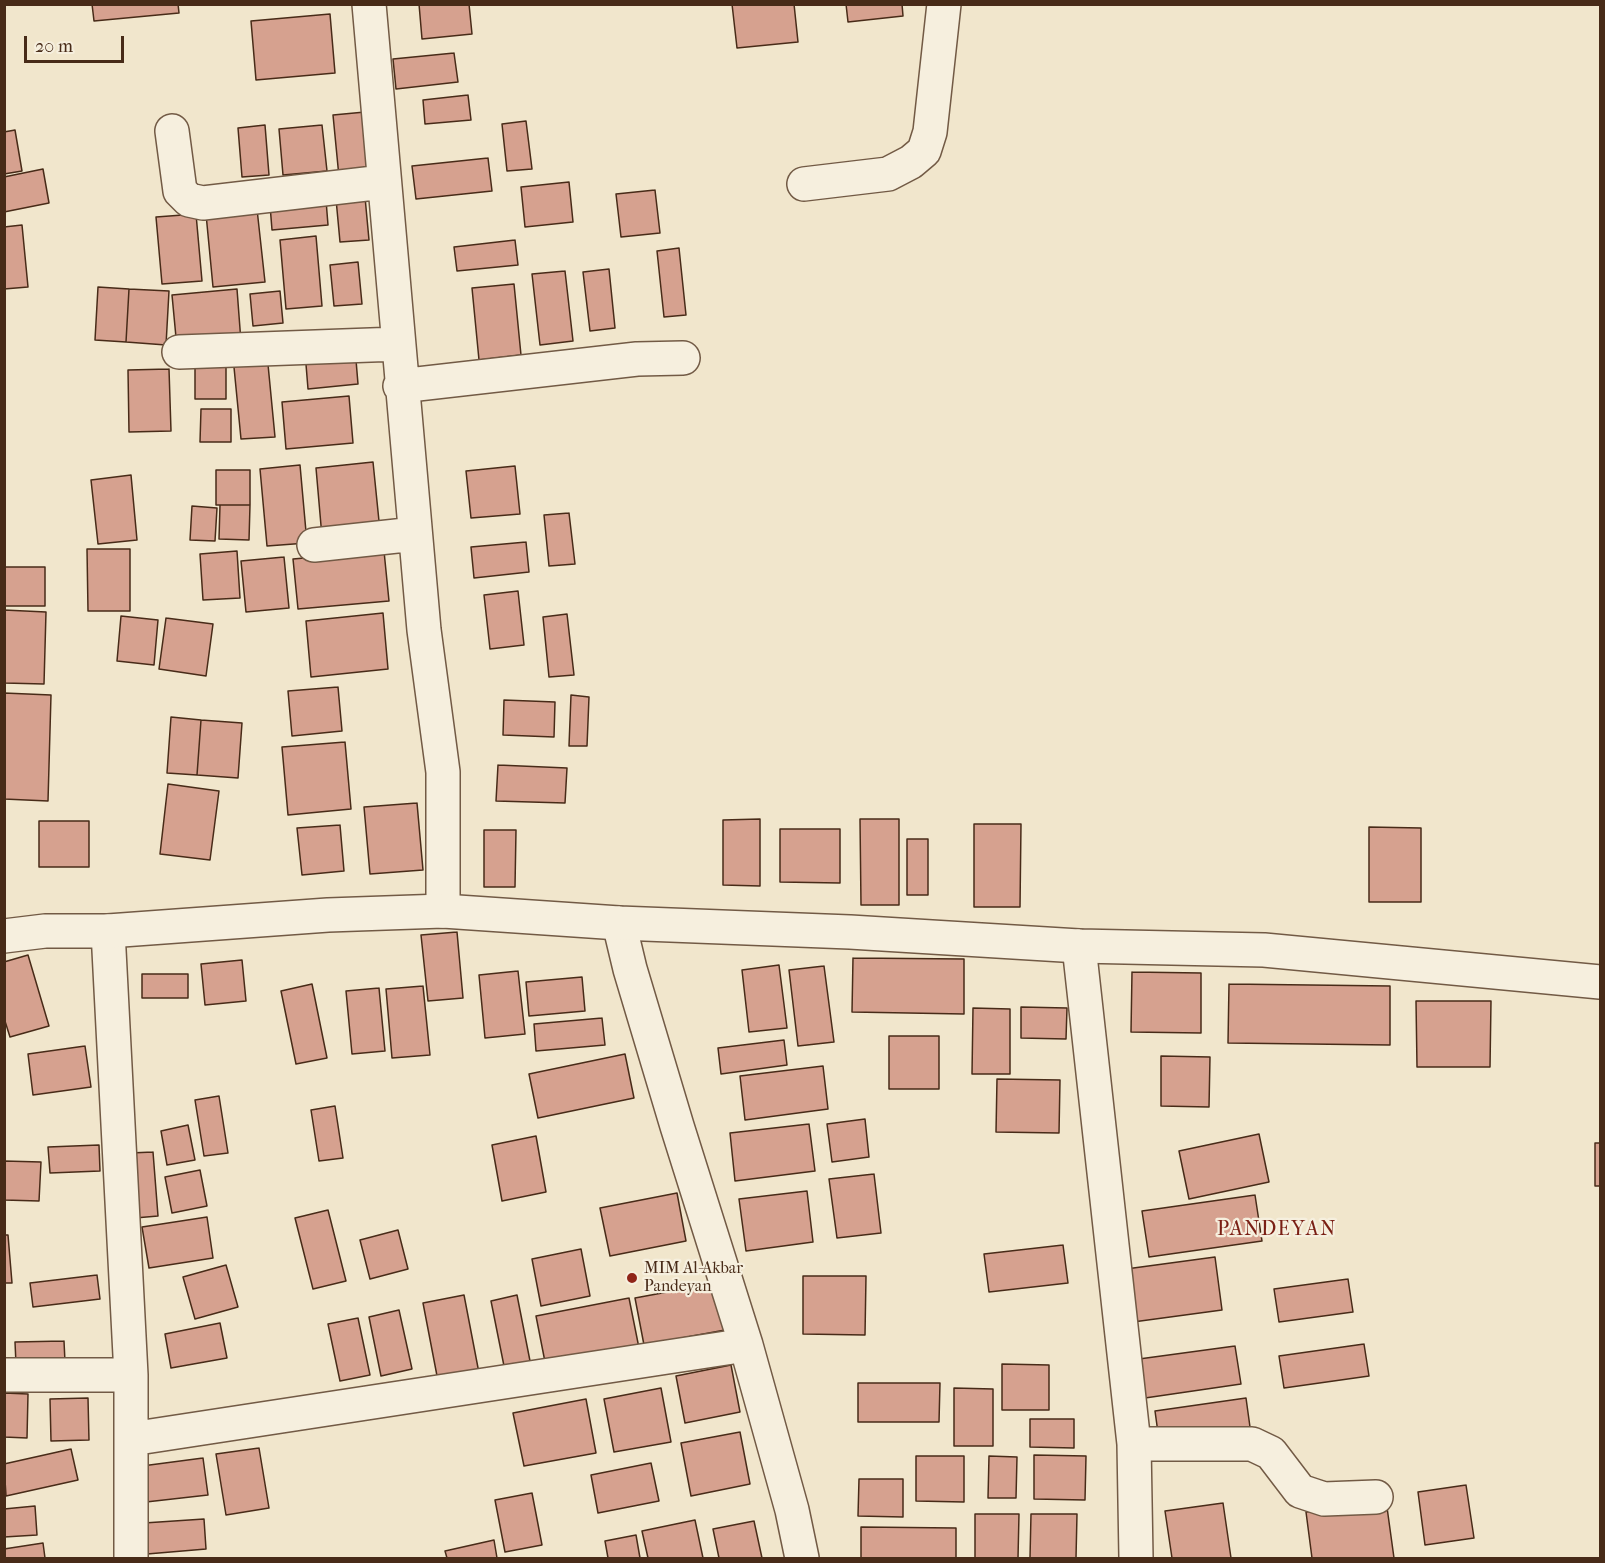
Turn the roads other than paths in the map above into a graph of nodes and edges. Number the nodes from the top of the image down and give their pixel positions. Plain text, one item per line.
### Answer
1 (369, 4) edge
2 (944, 4) edge
3 (172, 131) dead end
4 (383, 182) junction
5 (804, 184) dead end
6 (398, 344) junction
7 (179, 352) dead end
8 (683, 358) dead end
9 (400, 386) junction
10 (415, 534) junction
11 (314, 545) dead end
12 (443, 911) junction
13 (619, 923) junction
14 (108, 931) junction
15 (4, 936) edge
16 (1079, 946) junction
17 (1600, 982) edge
18 (746, 1345) junction
19 (4, 1375) edge
20 (131, 1375) junction
21 (131, 1439) junction
22 (1134, 1444) junction
23 (1376, 1497) dead end
24 (131, 1558) edge
25 (802, 1558) edge
26 (1136, 1558) edge

1 - 4 street
2 - 5 street
3 - 4 street
4 - 6 street
6 - 7 street
6 - 9 street
8 - 9 street
9 - 10 street
10 - 11 street
10 - 12 street
12 - 13 street
12 - 14 street
13 - 16 street
13 - 18 street
14 - 15 street
14 - 20 street
16 - 17 street
16 - 22 street
18 - 21 street
18 - 25 street
19 - 20 street
20 - 21 street
21 - 24 street
22 - 23 street
22 - 26 street

